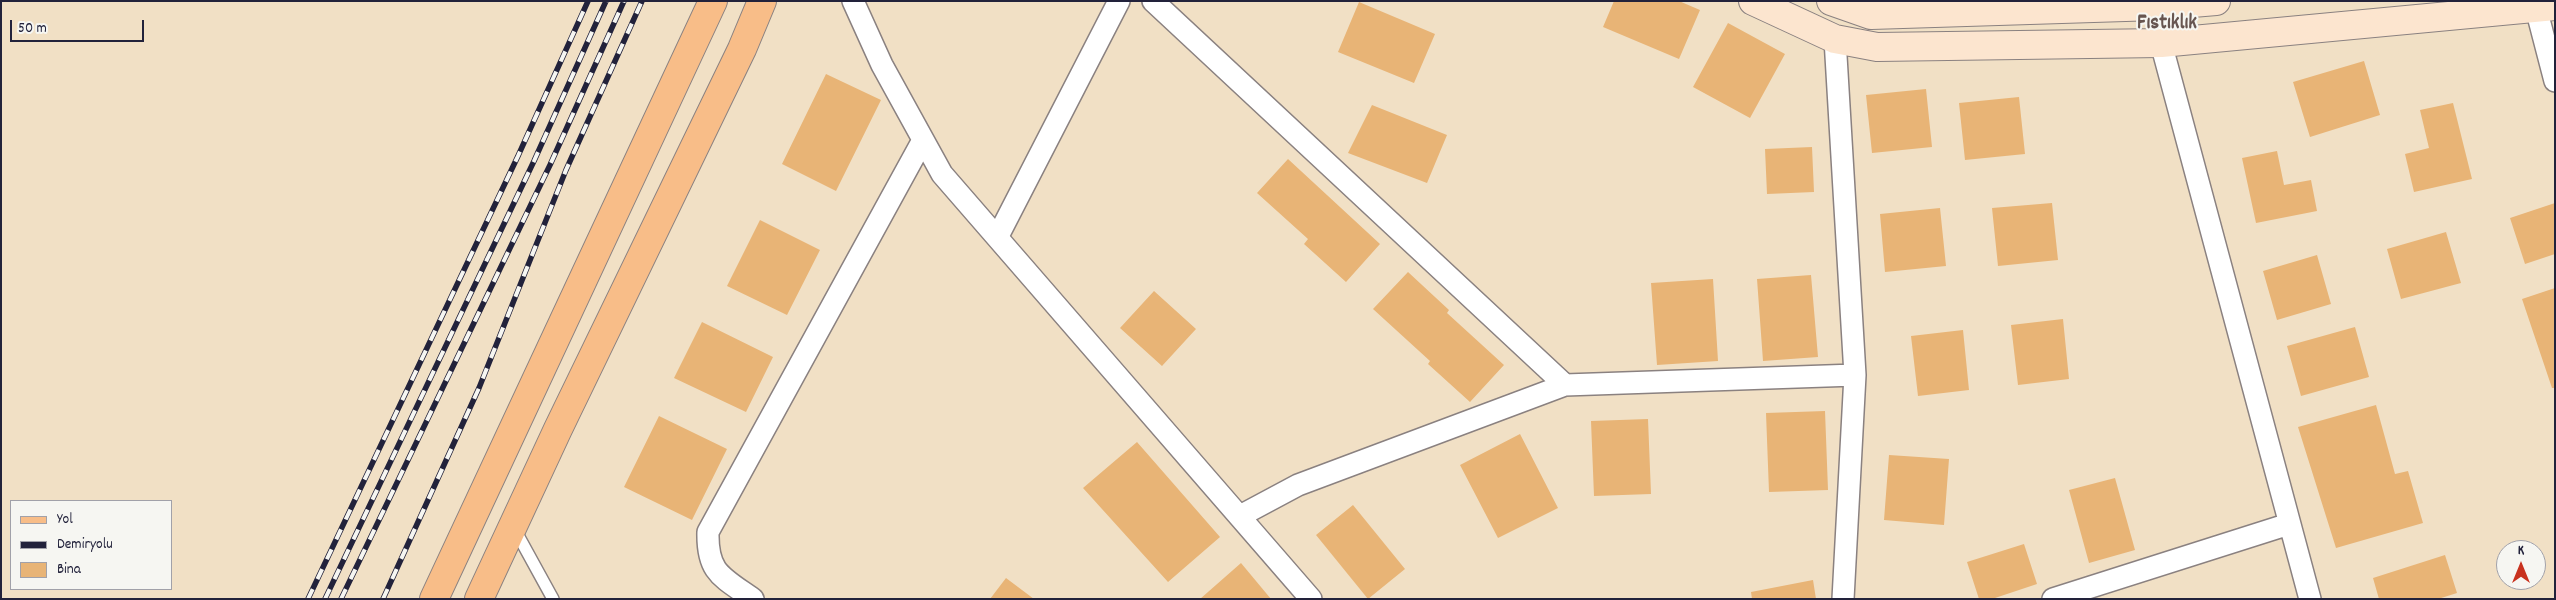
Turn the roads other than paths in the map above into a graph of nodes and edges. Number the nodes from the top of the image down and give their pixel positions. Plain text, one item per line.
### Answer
1 (713, 1) edge
2 (762, 1) edge
3 (853, 1) edge
4 (1119, 1) edge
5 (1153, 1) edge
6 (1753, 1) edge
7 (1831, 1) edge
8 (2216, 1) edge
9 (2157, 4) edge
10 (2545, 7) edge
11 (1871, 8) edge
12 (1835, 39) junction
13 (2161, 43) junction
14 (2555, 81) edge
15 (923, 140) junction
16 (998, 236) junction
17 (1855, 375) junction
18 (1565, 385) junction
19 (1240, 516) junction
20 (2289, 524) junction
21 (513, 526) junction
22 (434, 599) edge
23 (479, 599) edge
24 (553, 599) edge
25 (753, 599) edge
26 (1311, 599) edge
27 (1843, 599) edge
28 (2053, 599) edge
29 (2310, 599) edge

1 - 22 main road
2 - 21 main road
3 - 15 street
4 - 16 street
5 - 18 street
6 - 12 street
7 - 11 street
8 - 9 street
9 - 11 street
9 - 13 street
10 - 13 street
10 - 14 street
12 - 13 street
12 - 17 street
13 - 20 street
15 - 16 street
15 - 25 street
16 - 19 street
17 - 18 street
17 - 27 street
18 - 19 street
19 - 26 street
20 - 28 street
20 - 29 street
21 - 23 main road
21 - 24 lane

